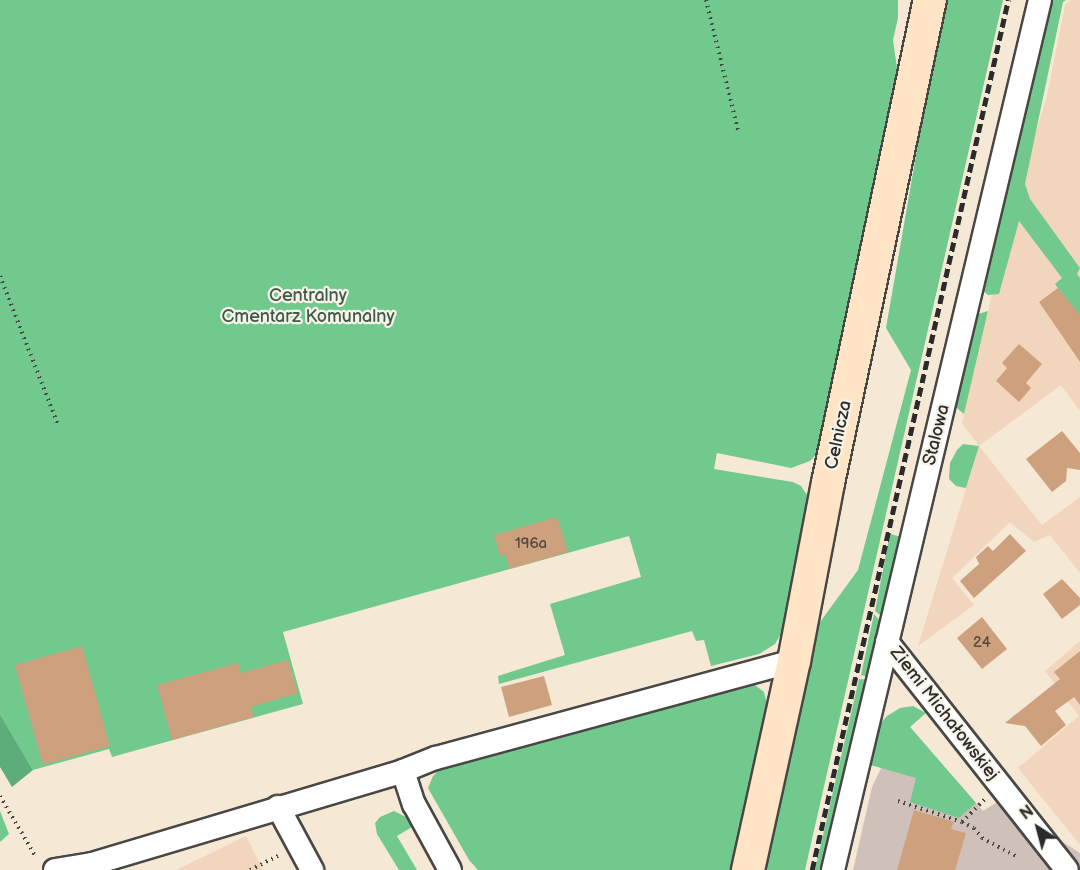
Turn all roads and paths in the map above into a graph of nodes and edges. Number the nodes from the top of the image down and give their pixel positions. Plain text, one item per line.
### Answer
1 (706, 0) edge
2 (930, 0) edge
3 (1040, 0) edge
4 (738, 130) dead end
5 (0, 276) edge
6 (58, 424) dead end
7 (887, 642) junction
8 (794, 661) junction
9 (403, 771) junction
10 (999, 784) junction
11 (0, 796) edge
12 (898, 801) dead end
13 (278, 807) junction
14 (962, 822) junction
15 (298, 844) junction
16 (1017, 857) dead end
17 (46, 865) edge
18 (93, 867) edge
19 (250, 870) edge
20 (312, 870) edge
21 (450, 870) edge
22 (748, 870) edge
23 (833, 870) edge
24 (1067, 870) edge

1 - 4 path
2 - 8 street, Celnicza
3 - 7 street, Stalowa
5 - 6 path
7 - 10 street, Ziemi Michałowskiej
7 - 23 street, Stalowa
8 - 9 street
8 - 22 street, Celnicza
9 - 13 street
9 - 21 street
10 - 14 path
10 - 24 street, Ziemi Michałowskiej
11 - 17 path
12 - 14 path
13 - 15 street
13 - 18 street
14 - 16 path
15 - 19 path
15 - 20 street
17 - 18 street

